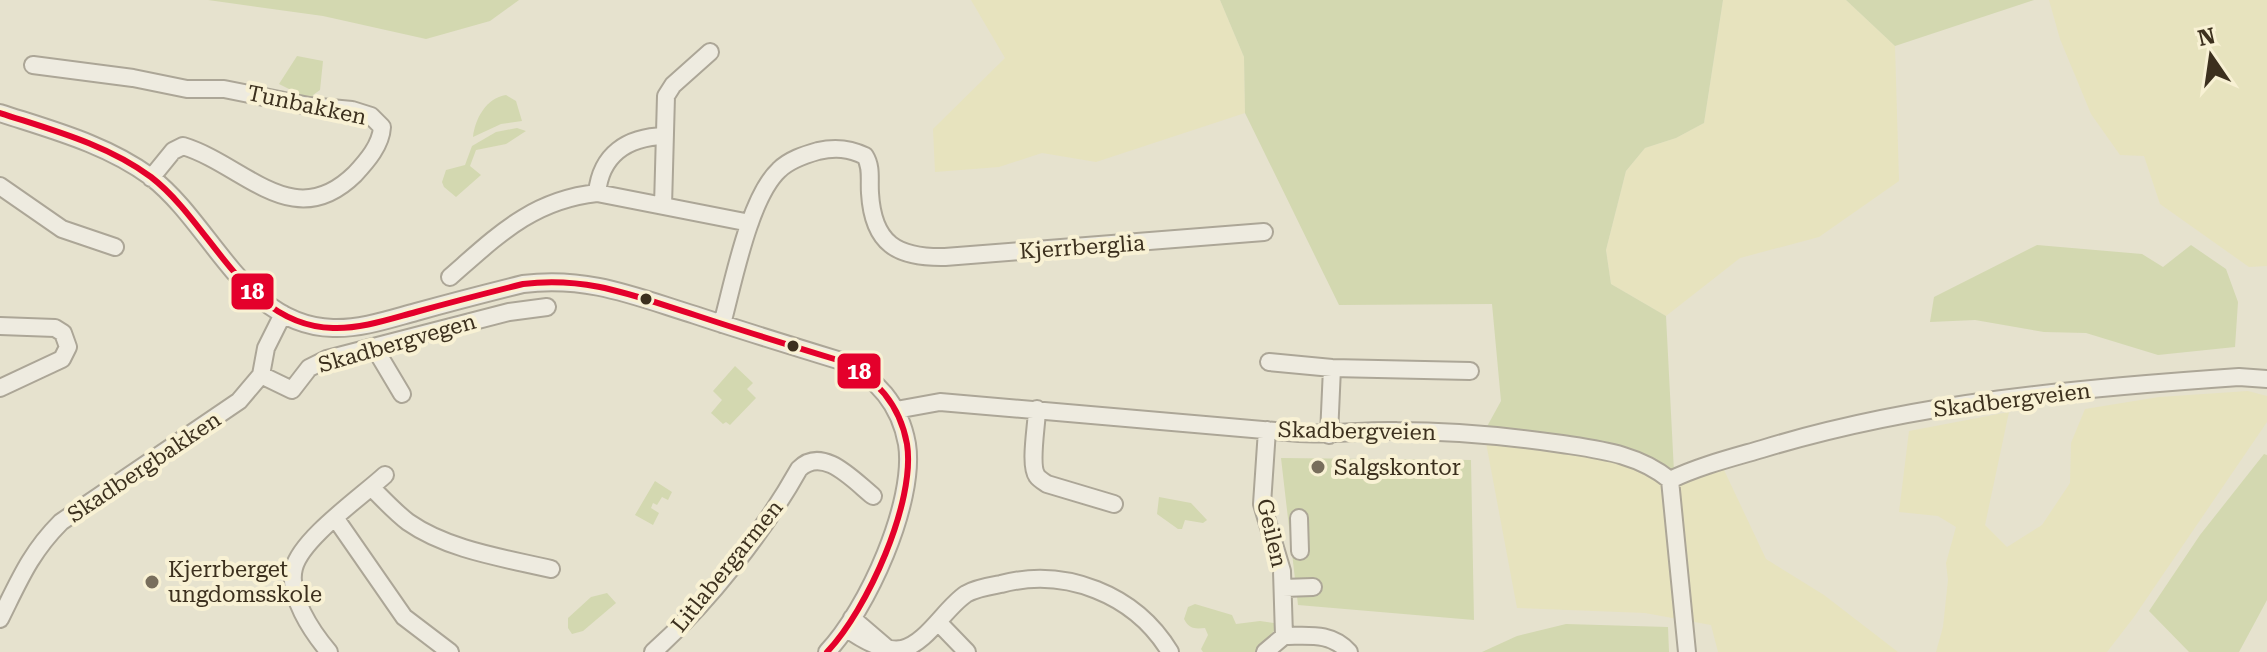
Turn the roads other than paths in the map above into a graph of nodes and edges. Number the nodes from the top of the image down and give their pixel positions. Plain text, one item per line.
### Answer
1 (710, 52) dead end
2 (33, 65) dead end
3 (0, 113) edge
4 (665, 136) junction
5 (151, 178) junction
6 (0, 186) edge
7 (597, 193) junction
8 (663, 206) junction
9 (750, 223) junction
10 (1264, 232) dead end
11 (115, 247) dead end
12 (450, 277) dead end
13 (547, 307) dead end
14 (283, 314) junction
15 (722, 324) junction
16 (0, 326) edge
17 (374, 347) junction
18 (1269, 362) dead end
19 (1332, 368) junction
20 (1470, 371) dead end
21 (261, 375) junction
22 (2267, 379) edge
23 (0, 388) edge
24 (402, 394) dead end
25 (1037, 409) junction
26 (898, 416) junction
27 (1267, 430) junction
28 (1329, 435) junction
29 (385, 475) dead end
30 (1670, 480) junction
31 (371, 487) junction
32 (873, 496) dead end
33 (1114, 504) dead end
34 (1299, 518) dead end
35 (336, 519) junction
36 (1300, 551) dead end
37 (551, 569) dead end
38 (1313, 587) dead end
39 (1283, 588) junction
40 (0, 619) edge
41 (938, 622) junction
42 (849, 623) junction
43 (1284, 636) junction
44 (329, 652) edge
45 (450, 652) edge
46 (653, 652) edge
47 (827, 652) edge
48 (967, 652) edge
49 (1170, 652) edge
50 (1265, 652) edge
51 (1349, 652) edge
52 (1687, 652) edge

1 - 4 street
2 - 5 street, Tunbakken
3 - 5 street
4 - 7 street
4 - 8 street
5 - 14 street
6 - 11 street
7 - 8 street
7 - 12 street
8 - 9 street
9 - 10 street, Kjerrberglia
9 - 15 street
13 - 17 street, Skadbergvegen
14 - 15 street
14 - 21 street, Skadbergbakken
15 - 26 street
16 - 23 street
17 - 21 street, Skadbergvegen
17 - 24 street
18 - 19 street
19 - 20 street
19 - 28 street
21 - 40 street, Skadbergbakken
22 - 30 street, Skadbergveien
25 - 26 street, Skadbergveien
25 - 27 street, Skadbergveien
25 - 33 street
26 - 42 street
27 - 28 street, Skadbergveien
27 - 39 street, Geilen
28 - 30 street, Skadbergveien
29 - 31 street
30 - 52 street
31 - 35 street
31 - 37 street
32 - 46 street, Litlabergarmen
34 - 36 street, Geilen
35 - 44 street
35 - 45 street
38 - 39 street, Geilen
39 - 43 street, Geilen
41 - 42 street
41 - 48 street
41 - 49 street
42 - 47 street
43 - 50 street
43 - 51 street

